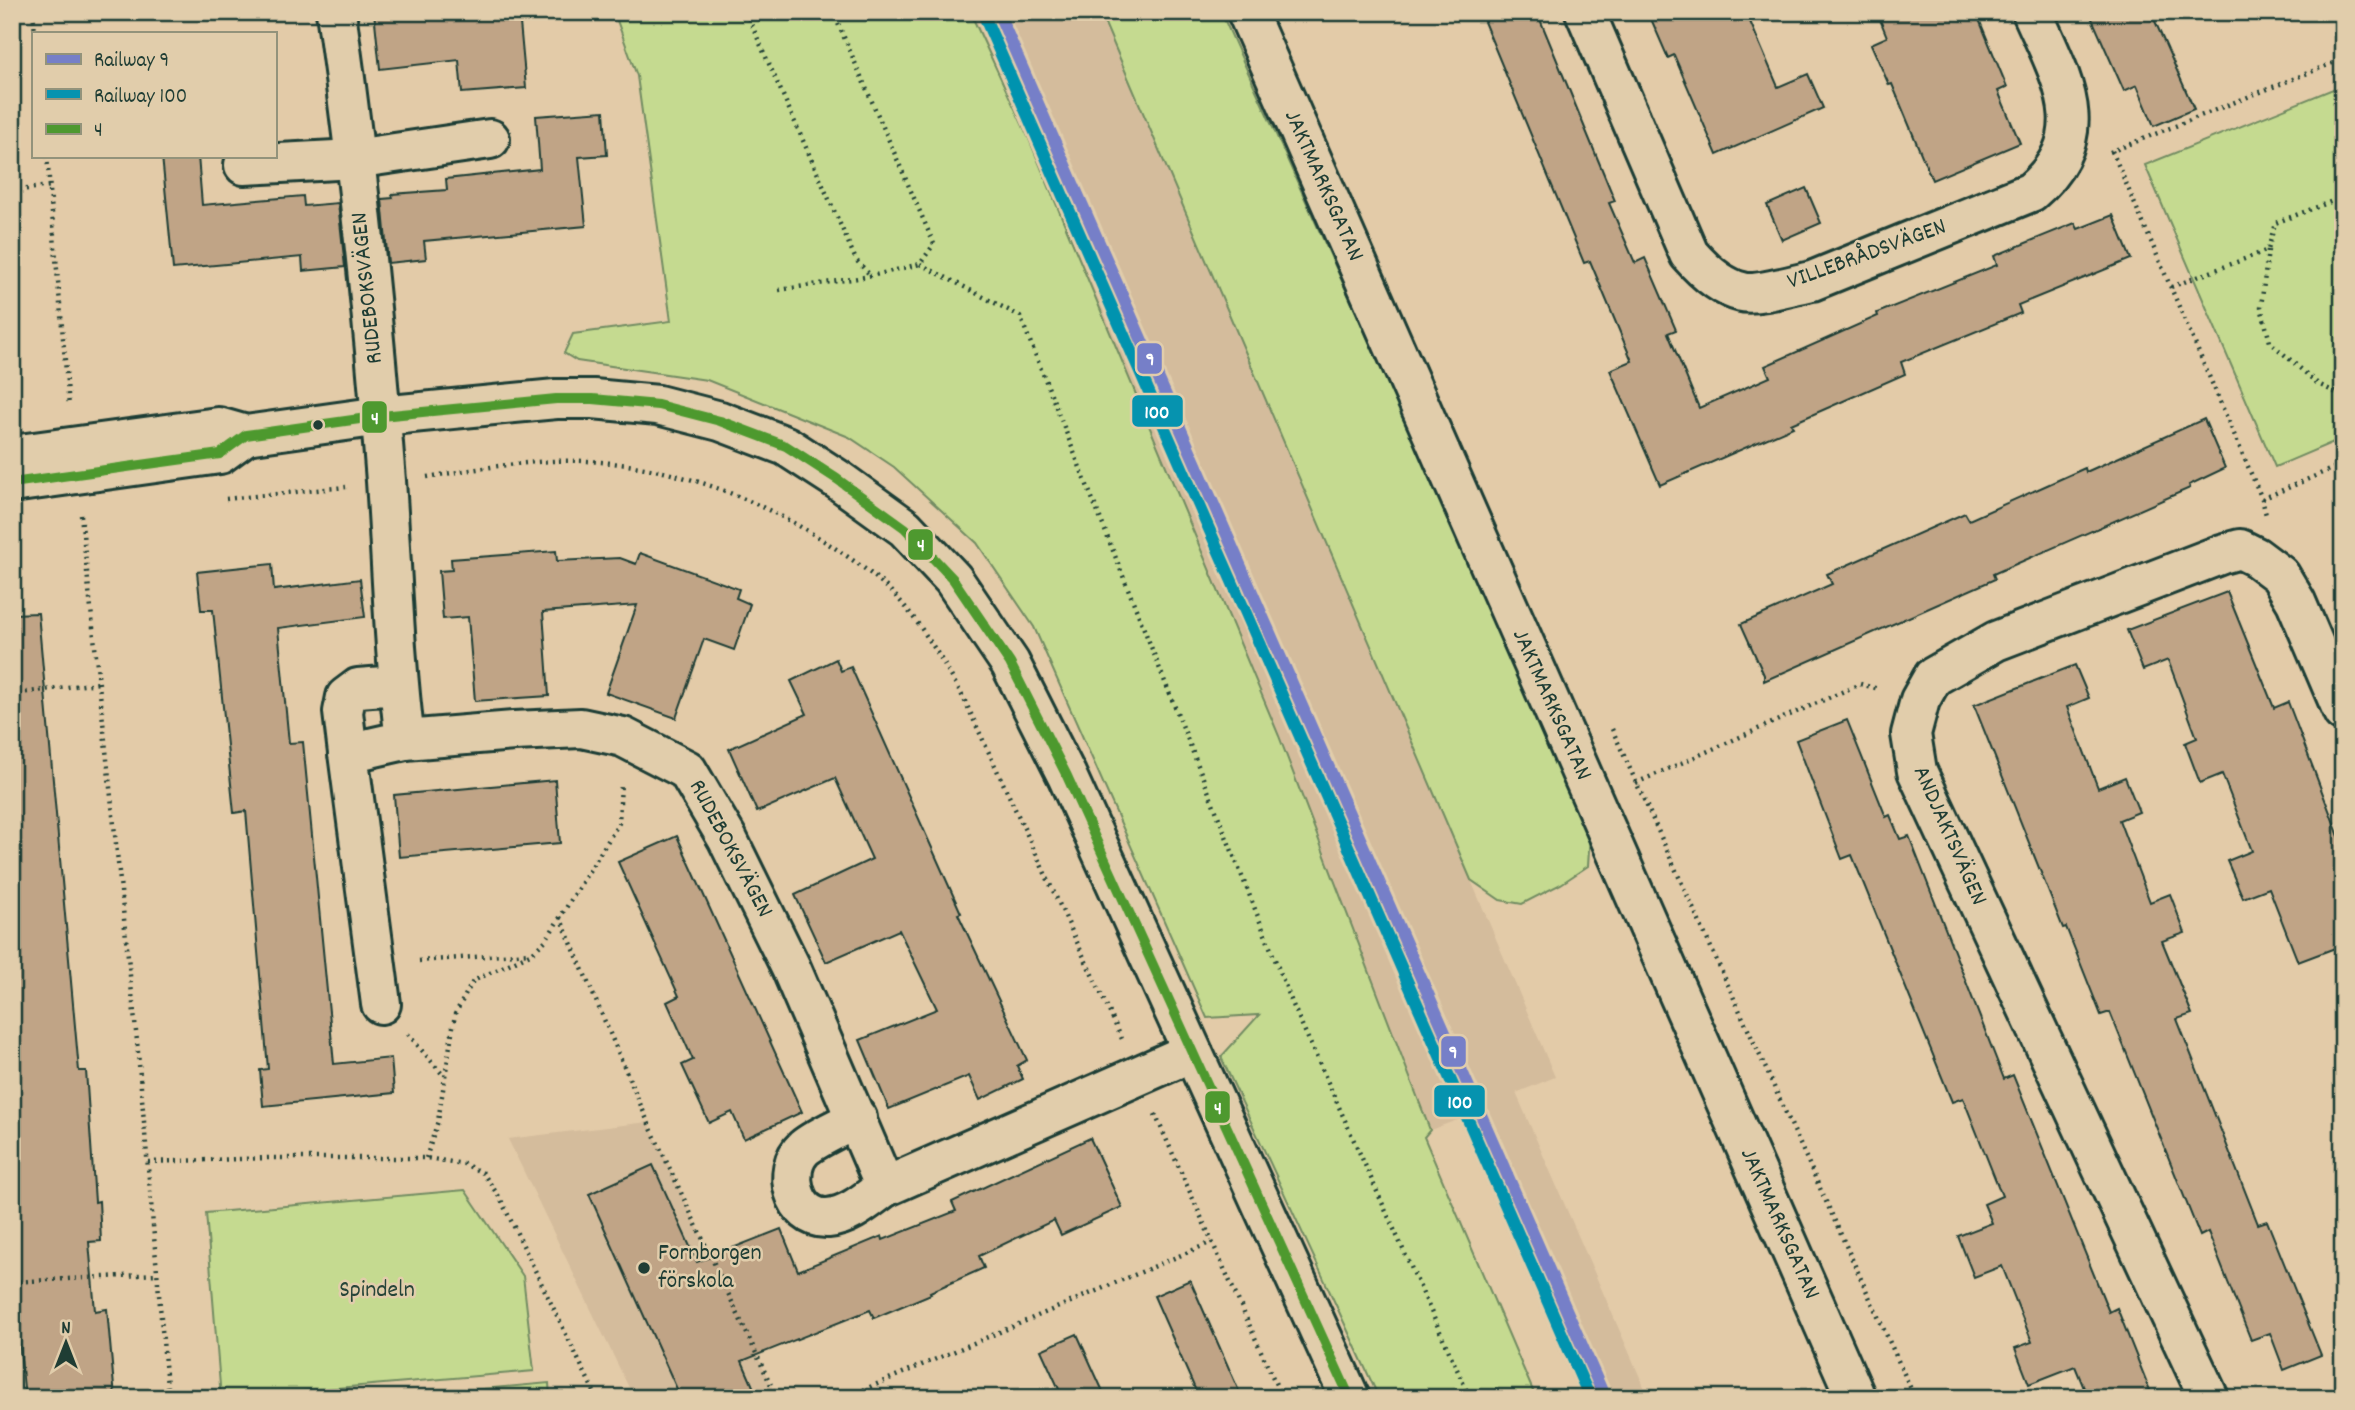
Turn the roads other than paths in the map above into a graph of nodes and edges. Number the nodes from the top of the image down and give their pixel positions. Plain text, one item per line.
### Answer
1 (335, 12) edge
2 (1247, 12) edge
3 (1585, 12) edge
4 (2032, 12) edge
5 (490, 139) dead end
6 (354, 159) junction
7 (244, 165) dead end
8 (381, 416) junction
9 (246, 435) junction
10 (12, 455) edge
11 (12, 483) edge
12 (398, 685) junction
13 (2343, 712) edge
14 (405, 740) junction
15 (348, 753) junction
16 (381, 1004) road end
17 (1192, 1052) junction
18 (857, 1118) junction
19 (885, 1187) junction
20 (1350, 1398) edge
21 (1856, 1398) edge
22 (2210, 1398) edge

1 - 6 street, RUDEBOKSVÄGEN
2 - 21 street, JAKTMARKSGATAN
3 - 4 street, VILLEBRÅDSVÄGEN
5 - 6 street
6 - 7 street
6 - 8 street, RUDEBOKSVÄGEN
8 - 9 street
8 - 12 street, RUDEBOKSVÄGEN
8 - 17 street
9 - 10 street
9 - 11 street
12 - 14 street, RUDEBOKSVÄGEN
12 - 15 street
13 - 22 street, ANDJAKTSVÄGEN
14 - 15 street, RUDEBOKSVÄGEN
14 - 18 street, RUDEBOKSVÄGEN
15 - 16 street
17 - 19 street
17 - 20 street
18 - 19 street, RUDEBOKSVÄGEN
18 - 19 street

